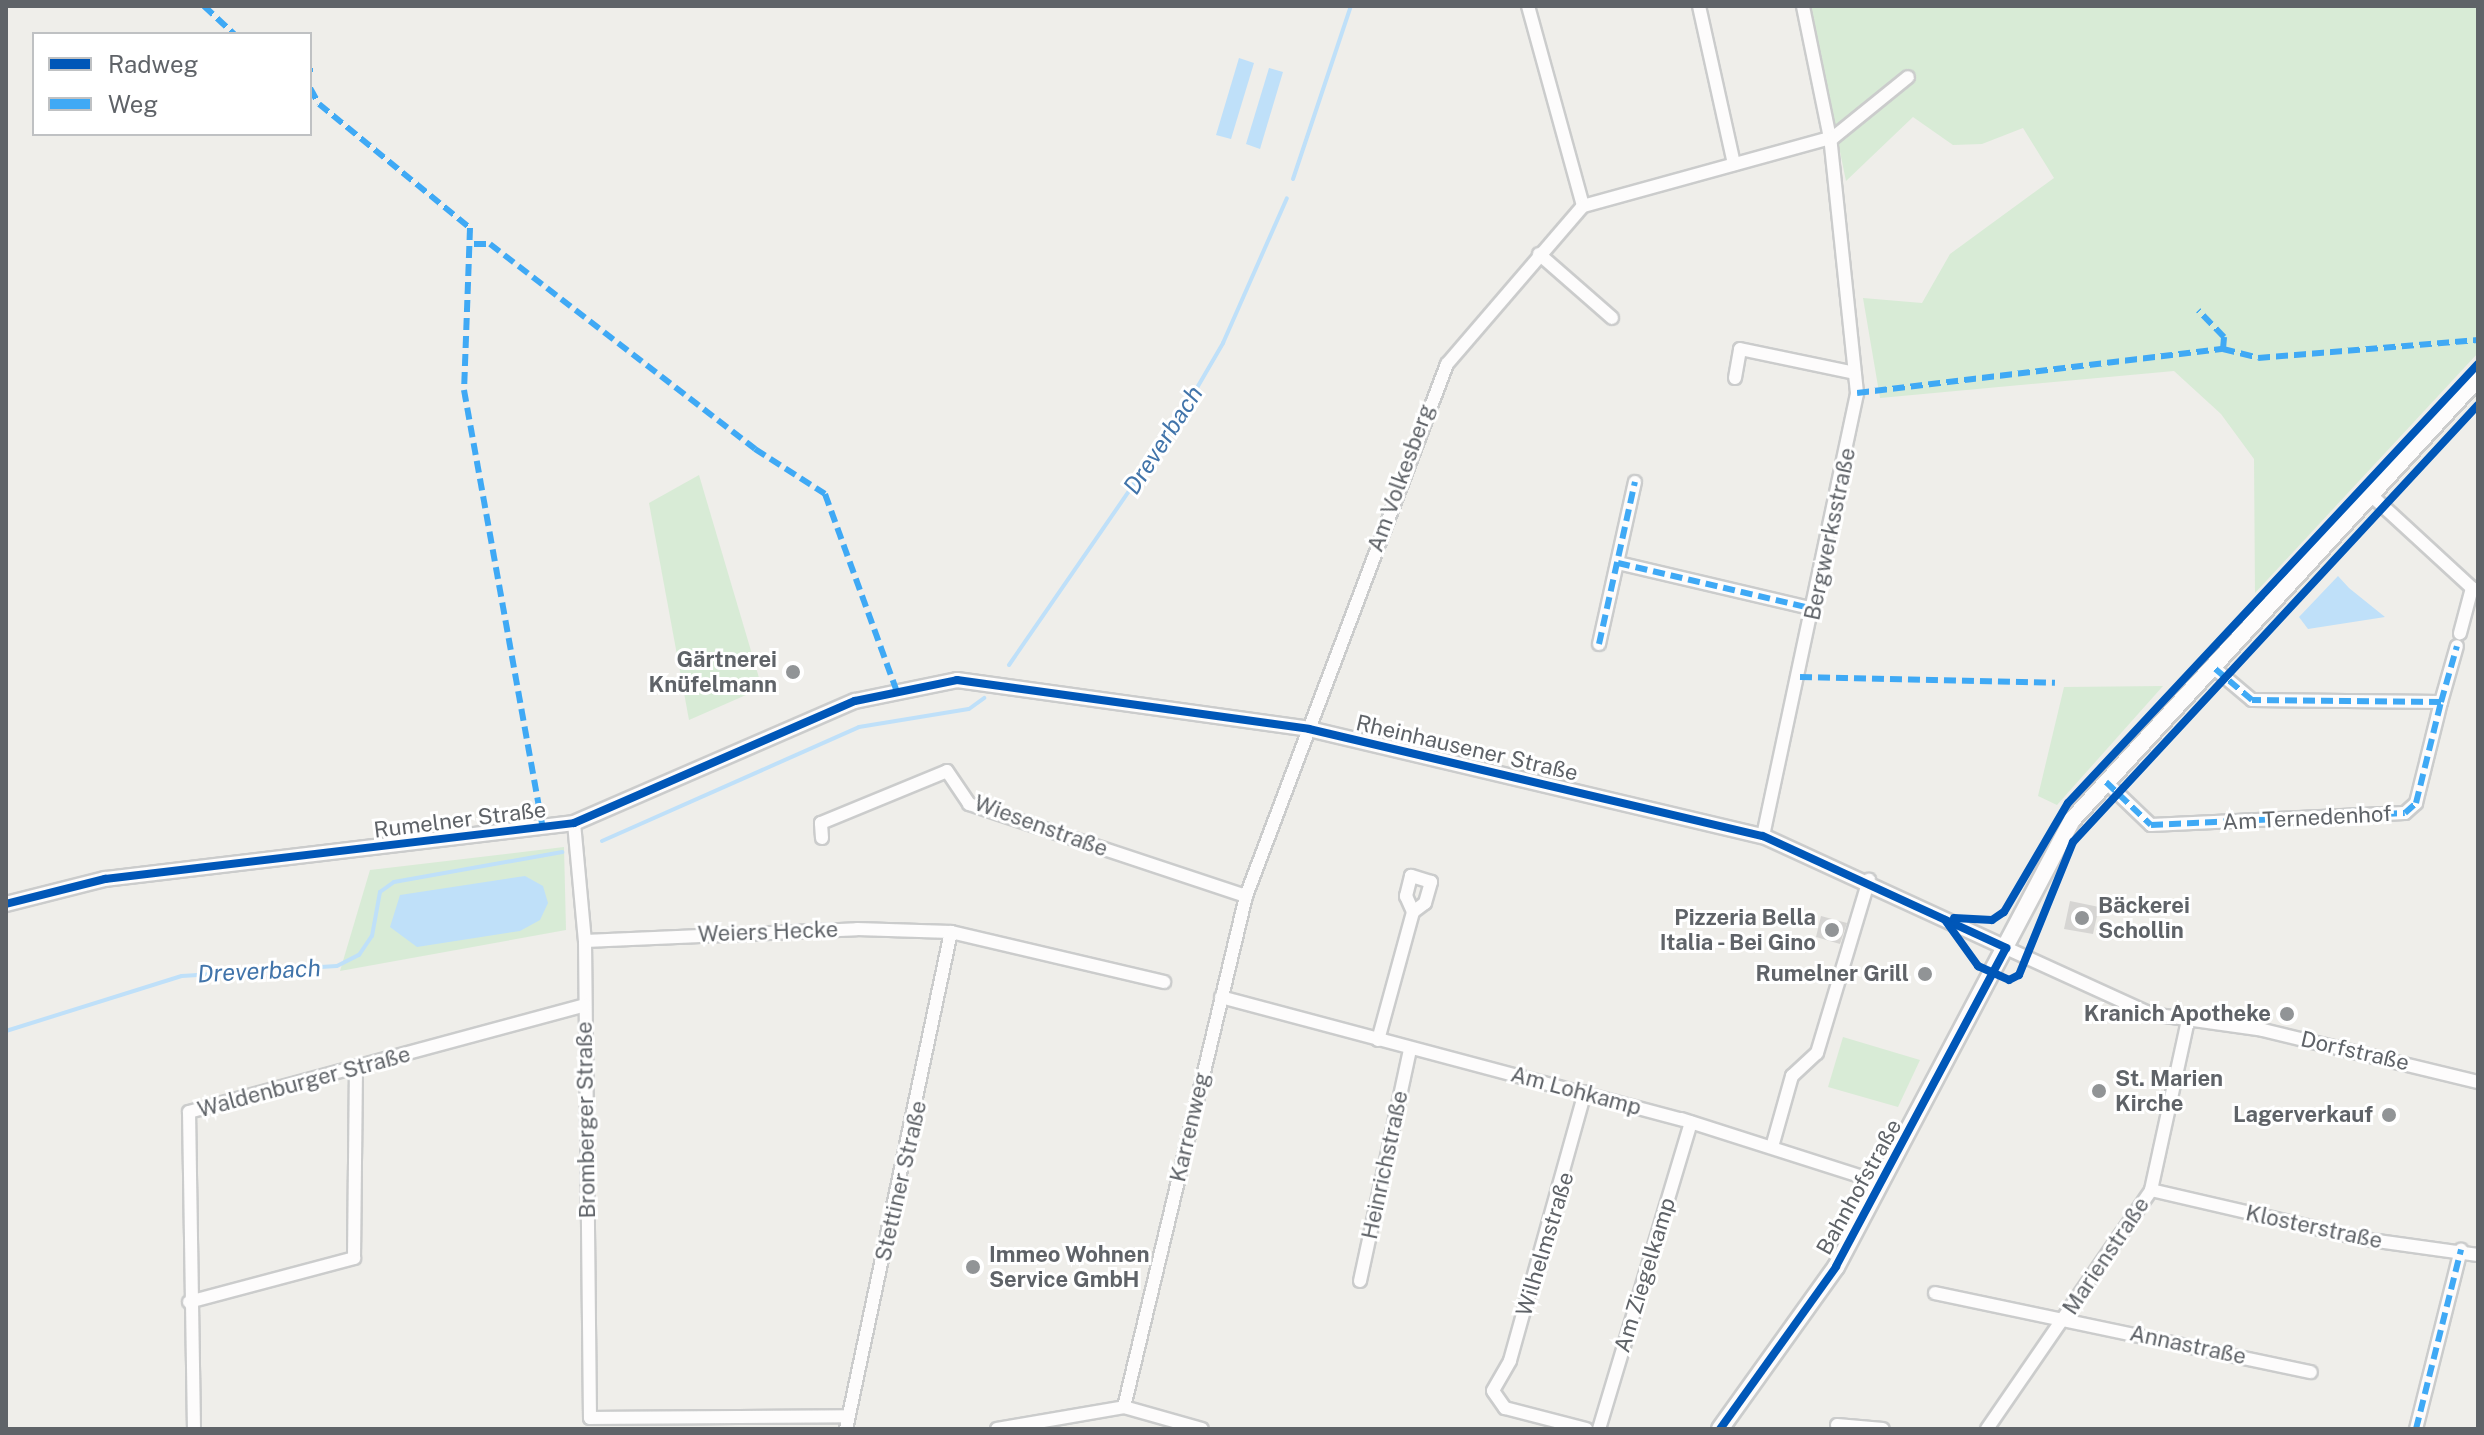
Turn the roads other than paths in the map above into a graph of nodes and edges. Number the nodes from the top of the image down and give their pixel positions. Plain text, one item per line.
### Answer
1 (1528, 6) edge
2 (1699, 6) edge
3 (1803, 6) edge
4 (1908, 77) dead end
5 (1830, 138) junction
6 (1734, 164) junction
7 (1583, 206) junction
8 (1539, 254) junction
9 (1612, 318) dead end
10 (1855, 373) junction
11 (1735, 378) dead end
12 (2478, 378) edge
13 (1635, 482) dead end
14 (2372, 496) junction
15 (1618, 563) junction
16 (2475, 588) edge
17 (1814, 609) junction
18 (1599, 644) dead end
19 (2213, 667) junction
20 (896, 689) joint
21 (2441, 702) junction
22 (1309, 729) junction
23 (2106, 782) junction
24 (574, 823) junction
25 (1763, 836) junction
26 (822, 838) dead end
27 (1869, 880) junction
28 (1246, 896) junction
29 (6, 904) edge
30 (1413, 912) dead end
31 (951, 932) junction
32 (585, 941) junction
33 (2006, 948) junction
34 (1164, 982) dead end
35 (1221, 997) junction
36 (585, 1005) junction
37 (2189, 1016) junction
38 (1378, 1040) junction
39 (1410, 1049) junction
40 (356, 1068) junction
41 (2478, 1082) edge
42 (1585, 1092) junction
43 (1691, 1122) junction
44 (1772, 1147) junction
45 (1881, 1183) junction
46 (2151, 1190) junction
47 (2461, 1250) junction
48 (2478, 1255) edge
49 (1360, 1281) dead end
50 (1935, 1293) dead end
51 (189, 1302) junction
52 (2065, 1319) junction
53 (2311, 1372) dead end
54 (1124, 1407) junction
55 (847, 1422) edge
56 (1837, 1425) dead end
57 (194, 1429) edge
58 (997, 1429) edge
59 (1202, 1429) edge
60 (1586, 1429) edge
61 (1599, 1429) edge
62 (1720, 1429) edge
63 (1883, 1429) edge
64 (1987, 1429) edge
65 (2416, 1429) edge

1 - 7 street
2 - 6 street
3 - 5 street, Bergwerksstraße
4 - 5 street
5 - 6 street
5 - 10 street, Bergwerksstraße
6 - 7 street
7 - 8 street, Am Volkesberg
8 - 9 street
8 - 22 street, Am Volkesberg
10 - 11 street
10 - 17 street, Bergwerksstraße
12 - 14 main road, Bahnhofstraße
13 - 15 street
14 - 16 street
14 - 19 main road, Bahnhofstraße
15 - 17 street
15 - 18 street
16 - 21 street, Am Ternedenhof
17 - 25 street, Bergwerksstraße
19 - 21 street
19 - 23 main road, Bahnhofstraße
20 - 22 street, Rheinhausener Straße
20 - 24 street, Rumelner Straße
21 - 23 street, Am Ternedenhof
22 - 25 street, Rheinhausener Straße
22 - 28 street, Karrenweg
23 - 33 main road, Bahnhofstraße
24 - 29 street, Rumelner Straße
24 - 32 street, Bromberger Straße
25 - 27 street, Rheinhausener Straße
26 - 28 street, Wiesenstraße
27 - 33 street, Rheinhausener Straße
27 - 44 street
28 - 35 street, Karrenweg
30 - 38 street
31 - 32 street, Weiers Hecke
31 - 34 street, Weiers Hecke
31 - 55 street, Stettiner Straße
32 - 36 street, Bromberger Straße
33 - 37 street, Dorfstraße
33 - 45 main road, Bahnhofstraße
35 - 38 street, Am Lohkamp
35 - 54 street, Karrenweg
36 - 40 street, Waldenburger Straße
36 - 55 street, Bromberger Straße
37 - 41 street, Dorfstraße
37 - 46 street, Marienstraße
38 - 39 street, Am Lohkamp
39 - 42 street, Am Lohkamp
39 - 49 street, Heinrichstraße
40 - 51 street
40 - 51 street, Waldenburger Straße
42 - 43 street, Am Lohkamp
42 - 60 street, Wilhelmstraße
43 - 44 street, Am Lohkamp
43 - 61 street, Am Ziegelkamp
44 - 45 street, Am Lohkamp
45 - 62 main road, Bahnhofstraße
46 - 47 street, Klosterstraße
46 - 52 street, Marienstraße
47 - 48 street, Klosterstraße
47 - 65 street
50 - 52 street, Annastraße
51 - 57 street, Waldenburger Straße
52 - 53 street, Annastraße
52 - 64 street, Marienstraße
54 - 58 street
54 - 59 street
56 - 63 street

